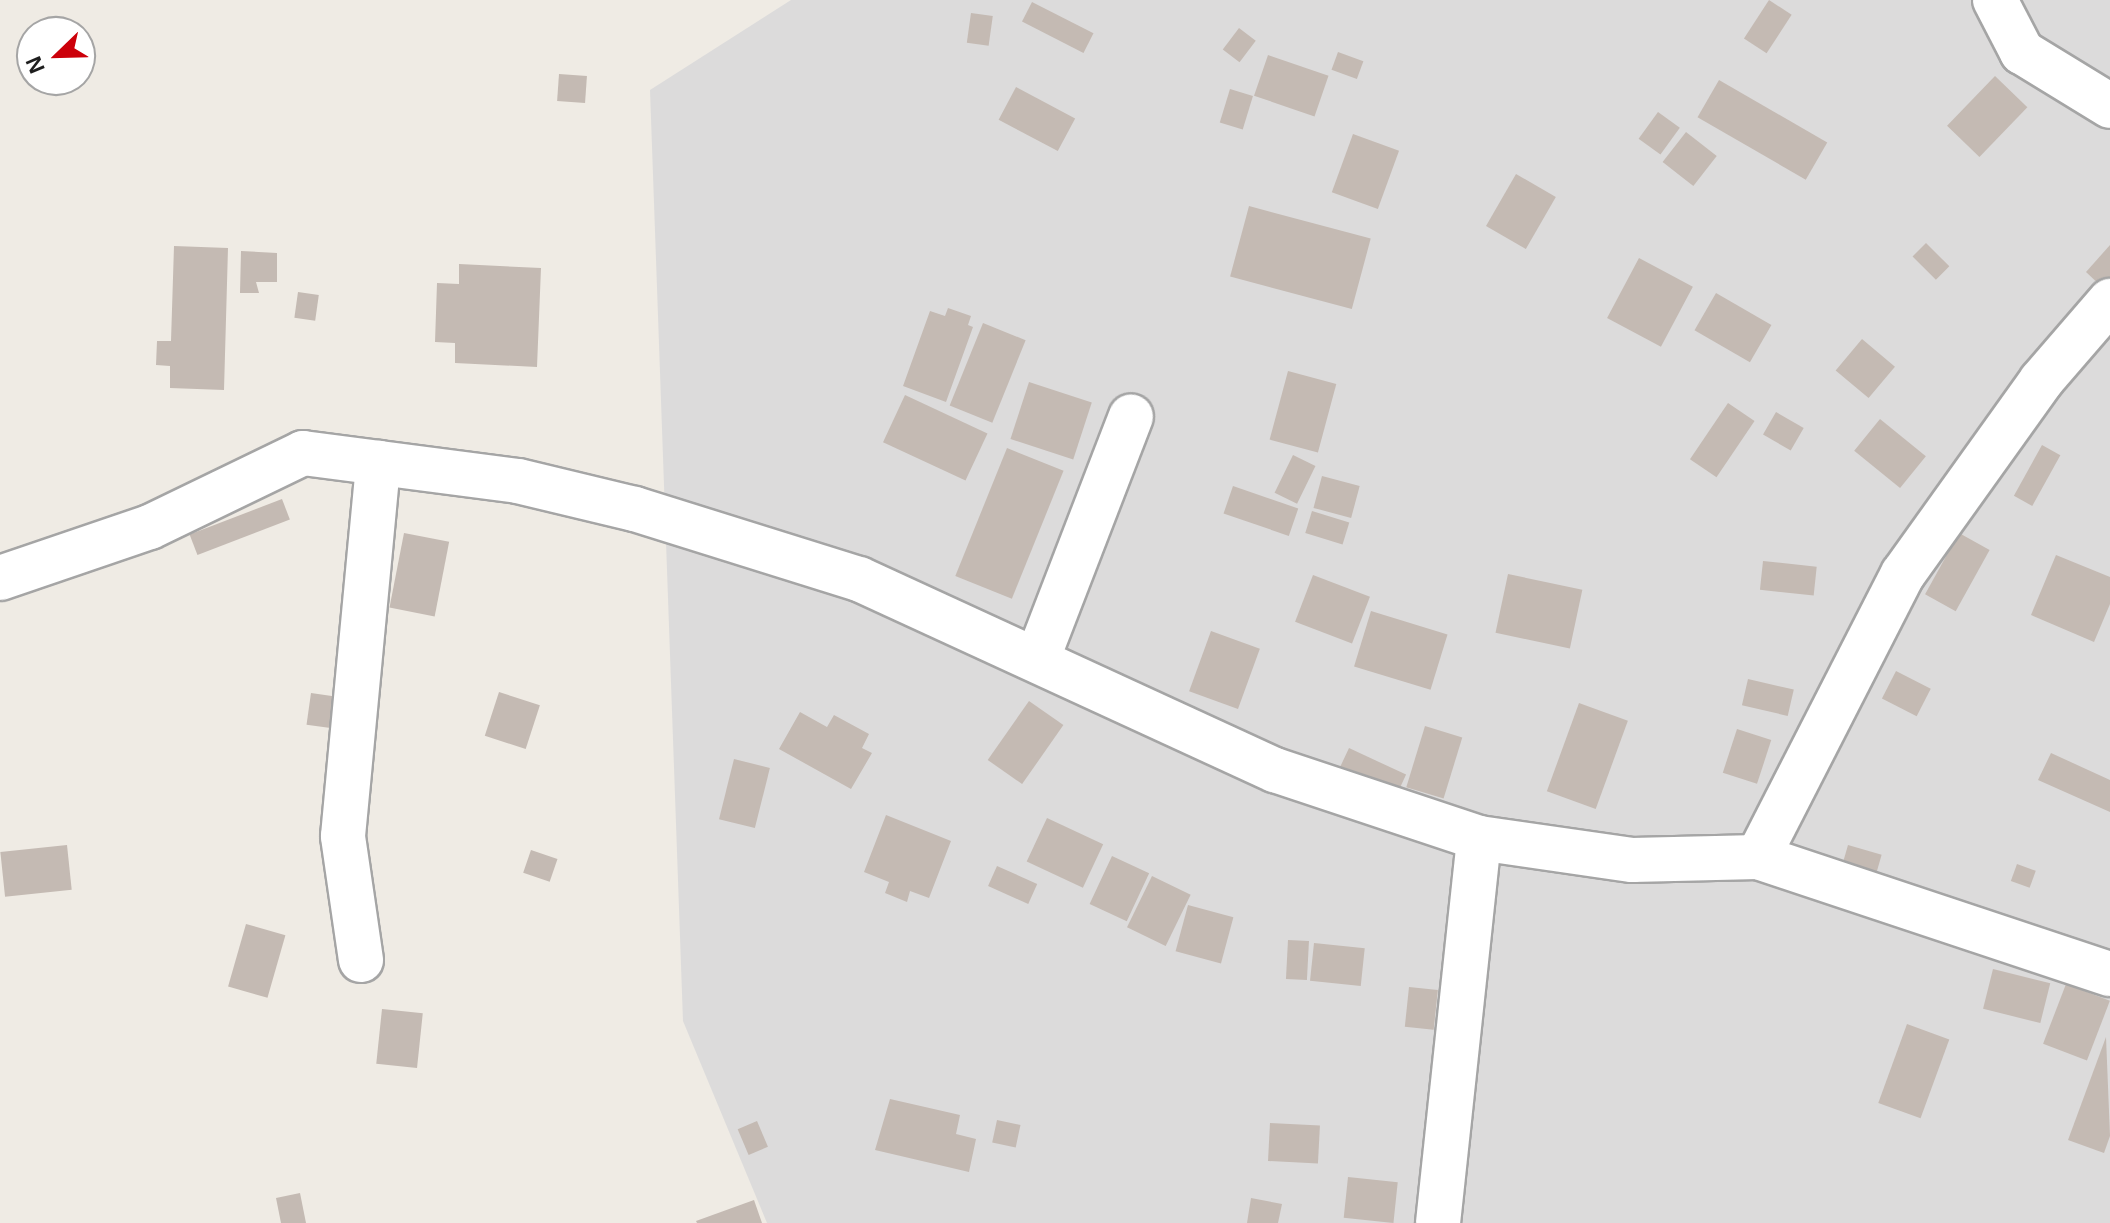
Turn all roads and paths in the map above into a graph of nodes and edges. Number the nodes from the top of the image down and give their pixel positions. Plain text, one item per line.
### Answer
1 (1995, 0) edge
2 (2110, 106) edge
3 (2110, 301) edge
4 (1131, 417) dead end
5 (378, 463) junction
6 (0, 578) edge
7 (1037, 660) junction
8 (1479, 838) junction
9 (1758, 857) junction
10 (361, 960) dead end
11 (2110, 974) edge
12 (1438, 1223) edge

1 - 2 street
3 - 9 street
4 - 7 street
5 - 6 street
5 - 7 street
5 - 10 street
7 - 8 street
8 - 9 street
8 - 12 street
9 - 11 street

